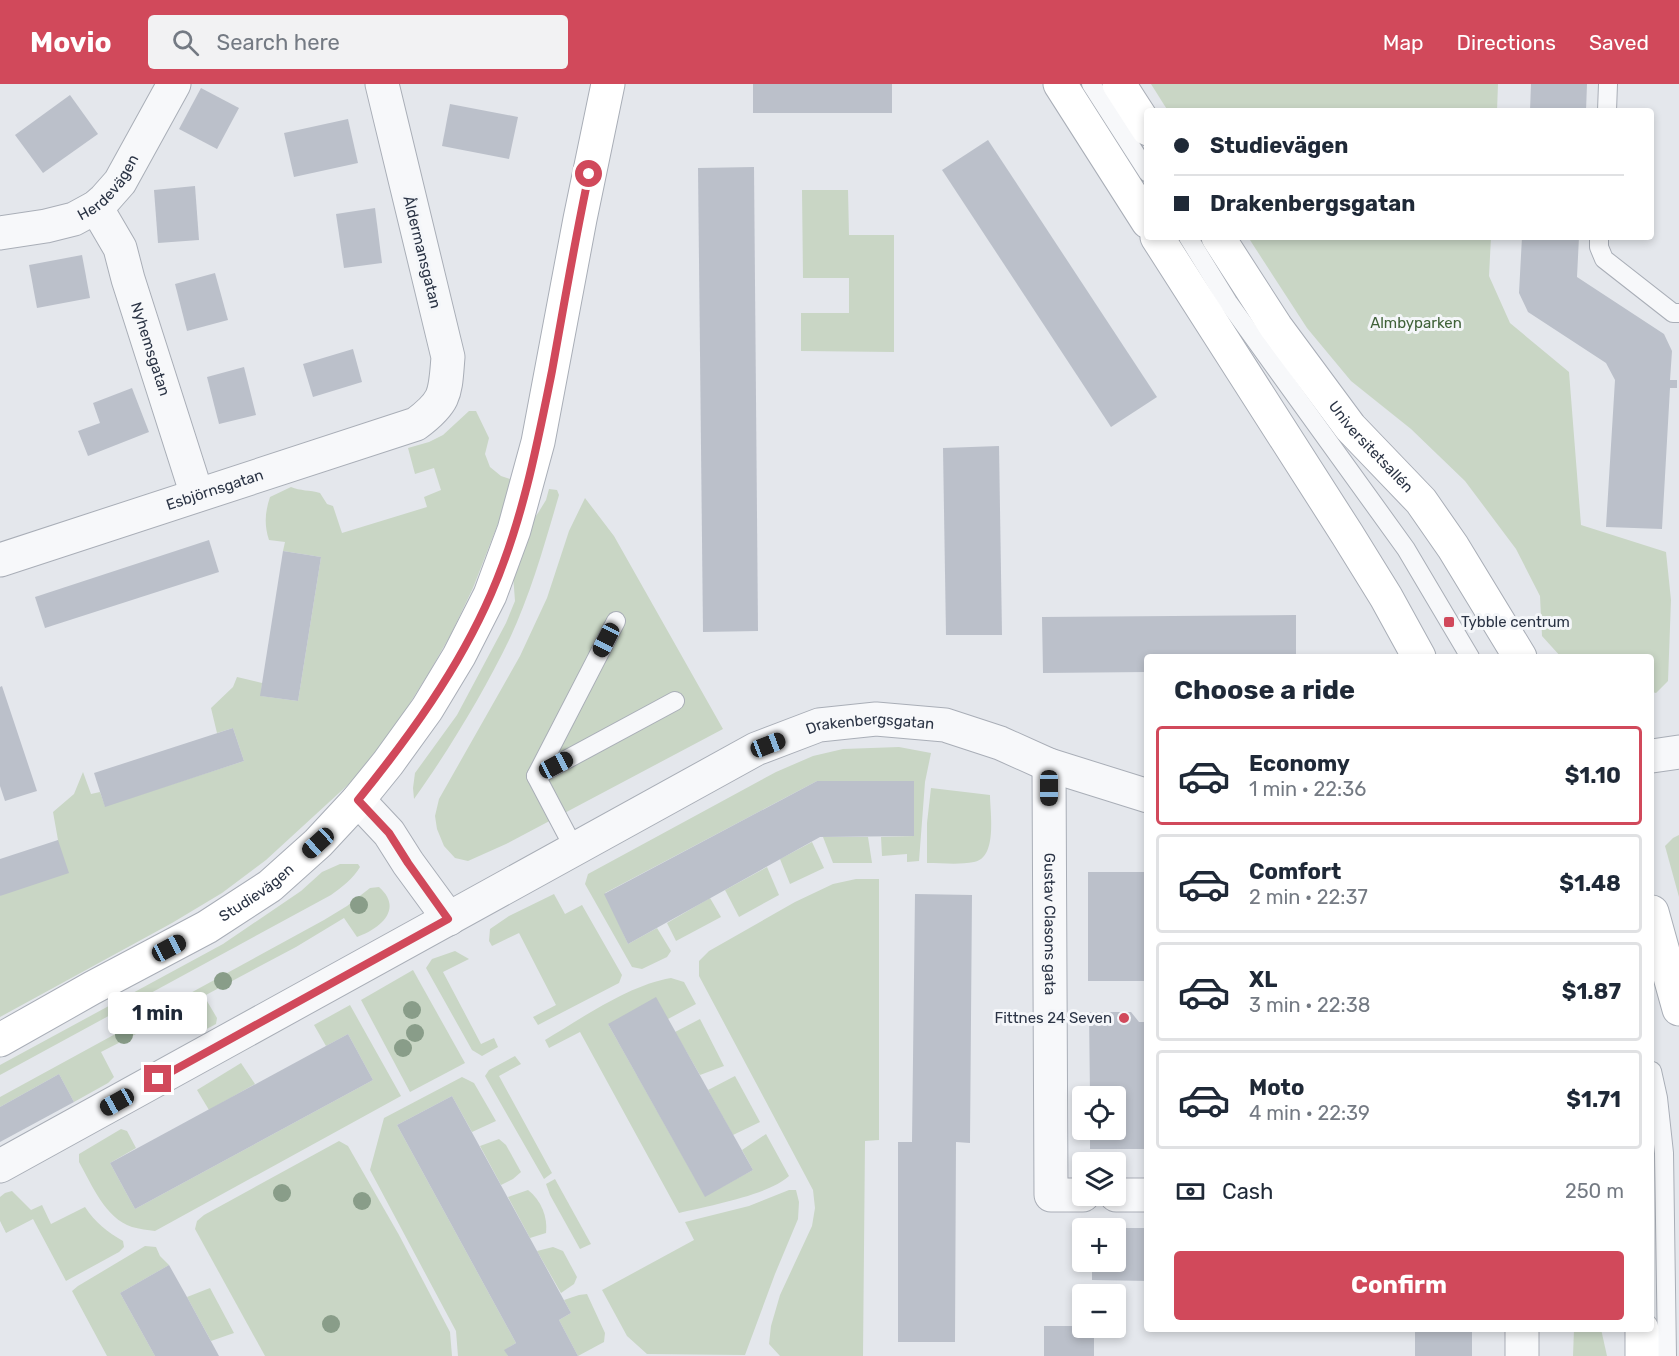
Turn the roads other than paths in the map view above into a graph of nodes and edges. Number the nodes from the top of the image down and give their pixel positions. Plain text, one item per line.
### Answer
1 (174, 84) edge
2 (382, 84) edge
3 (608, 84) edge
4 (1060, 84) edge
5 (1091, 84) edge
6 (1119, 84) edge
7 (1608, 84) edge
8 (1607, 108) edge
9 (1144, 123) edge
10 (1144, 167) edge
11 (96, 207) junction
12 (1144, 216) edge
13 (0, 233) edge
14 (1159, 240) edge
15 (1190, 240) edge
16 (1220, 240) edge
17 (1599, 240) edge
18 (1679, 313) edge
19 (428, 415) joint
20 (197, 495) junction
21 (0, 560) edge
22 (616, 621) dead end
23 (1417, 654) edge
24 (1468, 654) edge
25 (1518, 654) edge
26 (675, 701) dead end
27 (1679, 752) edge
28 (1654, 756) edge
29 (1049, 765) junction
30 (536, 776) junction
31 (1144, 795) edge
32 (358, 800) junction
33 (575, 849) junction
34 (448, 919) junction
35 (1654, 919) edge
36 (1679, 1009) edge
37 (0, 1040) edge
38 (1654, 1080) edge
39 (0, 1166) edge
40 (1072, 1195) edge
41 (1126, 1195) edge
42 (1144, 1195) edge
43 (1522, 1332) edge
44 (1642, 1332) edge
45 (1522, 1356) edge
46 (1642, 1356) edge
47 (1667, 1356) edge

1 - 11 street, Herdevägen
2 - 19 street, Åldermansgatan
3 - 32 main road, Studievägen
4 - 12 main road
5 - 10 lane
6 - 9 main road
7 - 8 lane
11 - 13 street, Herdevägen
11 - 20 street, Nyhemsgatan
14 - 23 main road
15 - 24 lane
16 - 25 main road, Universitetsallén
17 - 18 lane
19 - 20 street, Esbjörnsgatan
20 - 21 street, Esbjörnsgatan
22 - 30 lane
26 - 30 lane
27 - 28 street
29 - 31 street, Drakenbergsgatan
29 - 33 street, Drakenbergsgatan
29 - 40 street, Gustav Clasons gata
30 - 33 lane
32 - 34 street
32 - 37 main road, Studievägen
33 - 34 street, Drakenbergsgatan
34 - 39 street, Drakenbergsgatan
35 - 36 main road
38 - 47 lane
41 - 42 street
43 - 45 street
44 - 46 main road

